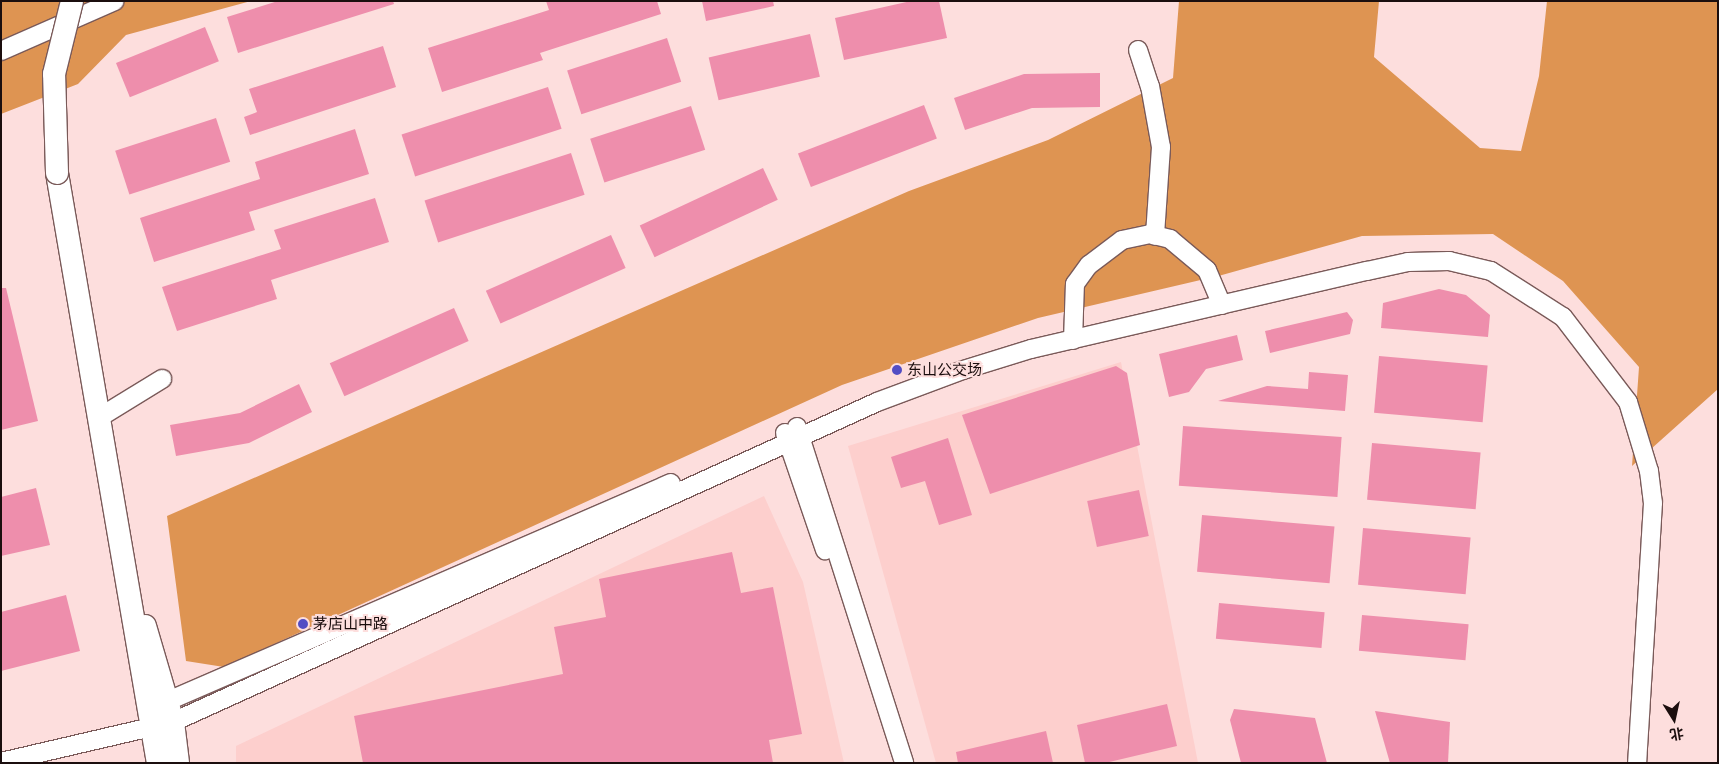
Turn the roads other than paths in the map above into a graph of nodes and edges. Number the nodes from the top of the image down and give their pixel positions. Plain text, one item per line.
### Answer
1 (72, 1) edge
2 (115, 1) edge
3 (1138, 50) dead end
4 (1, 51) edge
5 (1155, 236) junction
6 (1222, 300) junction
7 (1073, 335) junction
8 (162, 380) dead end
9 (100, 417) junction
10 (793, 435) junction
11 (120, 544) junction
12 (170, 712) junction
13 (150, 727) junction
14 (1, 762) edge
15 (158, 763) edge
16 (178, 763) edge
17 (896, 763) edge
18 (904, 763) edge
19 (1637, 763) edge
20 (1648, 763) edge

1 - 9 main road, bridge
2 - 4 street
3 - 5 street
5 - 6 street
5 - 7 street
6 - 7 street
6 - 19 street
6 - 20 street
7 - 10 street
8 - 9 street
9 - 11 main road
10 - 12 street
10 - 17 street
10 - 18 street
11 - 12 main road
11 - 13 main road
12 - 13 street
12 - 16 main road
13 - 14 street
13 - 15 main road

